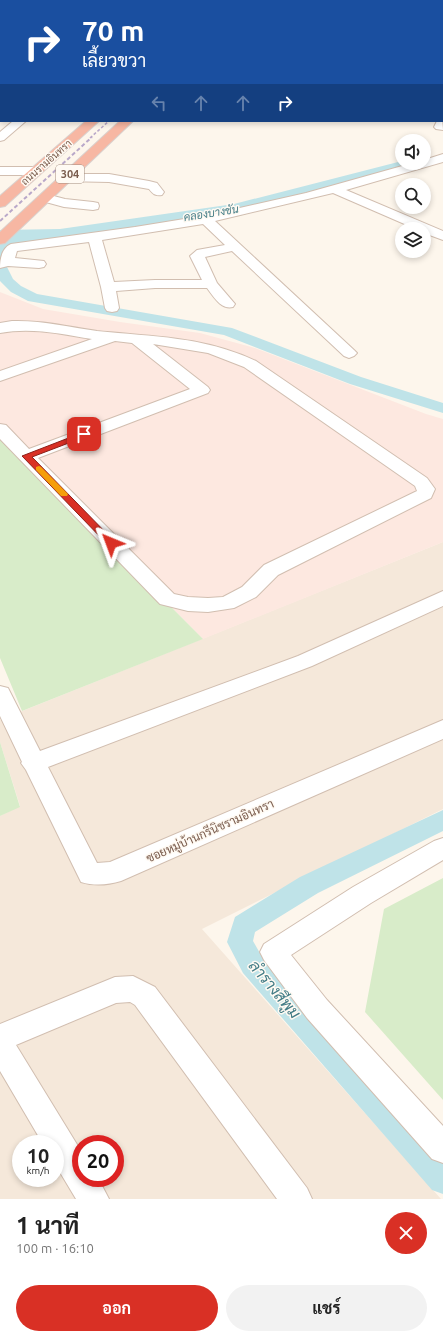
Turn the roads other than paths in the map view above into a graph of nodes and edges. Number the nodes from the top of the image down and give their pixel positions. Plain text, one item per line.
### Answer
1 (19, 122) edge
2 (92, 122) edge
3 (126, 122) edge
4 (0, 138) edge
5 (443, 158) edge
6 (0, 171) edge
7 (35, 171) junction
8 (66, 178) junction
9 (334, 189) junction
10 (158, 192) dead end
11 (5, 193) edge
12 (46, 198) junction
13 (0, 203) edge
14 (93, 206) dead end
15 (205, 219) junction
16 (443, 236) edge
17 (94, 237) junction
18 (0, 240) edge
19 (234, 247) junction
20 (3, 263) edge
21 (39, 264) dead end
22 (211, 284) junction
23 (108, 287) junction
24 (228, 304) dead end
25 (112, 308) dead end
26 (0, 328) edge
27 (114, 337) junction
28 (137, 339) junction
29 (349, 353) dead end
30 (0, 376) edge
31 (0, 429) edge
32 (26, 456) junction
33 (443, 598) edge
34 (0, 694) edge
35 (443, 729) edge
36 (33, 763) junction
37 (443, 848) edge
38 (0, 1038) edge
39 (0, 1045) edge
40 (443, 1148) edge
41 (94, 1199) edge
42 (296, 1199) edge

1 - 4 street
2 - 7 highway, ถนนรามอินทรา / 304
3 - 8 highway, 304
5 - 9 street
6 - 7 street
7 - 11 highway, ถนนรามอินทรา / 304
8 - 10 street
8 - 12 highway, 304
9 - 15 street
9 - 16 street
11 - 13 highway, ถนนรามอินทรา / 304
12 - 14 street
12 - 18 highway, 304
15 - 17 street
15 - 19 street
17 - 20 street
17 - 23 street
19 - 22 street
19 - 29 street
20 - 21 street
22 - 23 street
22 - 24 street
23 - 25 street
26 - 27 street
27 - 28 street
27 - 30 street
28 - 32 street
28 - 32 street
31 - 32 street
33 - 36 street
34 - 36 street, ซอยหมู่บ้านกรีนิชรามอินทรา
35 - 36 street, ซอยหมู่บ้านกรีนิชรามอินทรา
37 - 40 street
38 - 42 street
39 - 41 street

